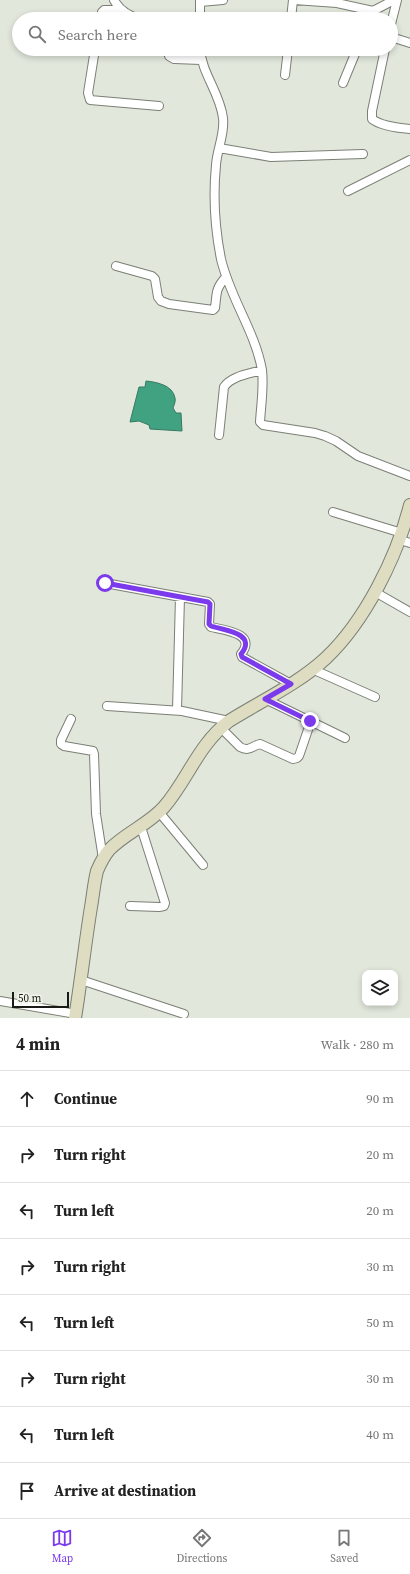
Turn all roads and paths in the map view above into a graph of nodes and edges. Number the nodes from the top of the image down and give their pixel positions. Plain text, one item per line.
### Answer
1 (114, 0) edge
2 (224, 0) edge
3 (293, 0) edge
4 (305, 0) edge
5 (395, 0) edge
6 (200, 1) edge
7 (316, 1) edge
8 (362, 9) junction
9 (121, 10) junction
10 (102, 12) edge
11 (124, 12) edge
12 (200, 12) edge
13 (292, 12) edge
14 (362, 12) edge
15 (393, 12) edge
16 (398, 39) edge
17 (410, 43) edge
18 (94, 56) edge
19 (169, 56) edge
20 (201, 56) edge
21 (287, 56) edge
22 (354, 56) edge
23 (384, 56) edge
24 (201, 60) junction
25 (285, 75) dead end
26 (343, 83) dead end
27 (159, 106) dead end
28 (410, 129) edge
29 (219, 148) junction
30 (363, 154) dead end
31 (410, 160) edge
32 (348, 191) dead end
33 (116, 266) dead end
34 (226, 277) junction
35 (262, 370) junction
36 (219, 435) dead end
37 (410, 476) edge
38 (410, 505) edge
39 (333, 512) dead end
40 (404, 539) edge
41 (105, 583) dead end
42 (375, 592) junction
43 (180, 597) junction
44 (410, 612) edge
45 (312, 669) junction
46 (291, 684) junction
47 (375, 697) dead end
48 (265, 699) junction
49 (107, 706) dead end
50 (177, 710) junction
51 (71, 718) dead end
52 (310, 721) junction
53 (224, 724) junction
54 (345, 738) dead end
55 (159, 812) junction
56 (141, 827) junction
57 (103, 859) junction
58 (203, 865) dead end
59 (130, 906) dead end
60 (81, 980) junction
61 (0, 1001) edge
62 (184, 1014) dead end
63 (76, 1016) edge

1 - 9 street
2 - 6 street
3 - 4 street
3 - 13 street
4 - 7 street
5 - 8 street
5 - 15 street
6 - 12 street
7 - 8 street
8 - 14 street
9 - 10 street
9 - 11 street
16 - 17 street
18 - 27 street
19 - 24 street
20 - 24 street
21 - 25 street
22 - 26 street
23 - 28 street
24 - 29 street
29 - 30 street
29 - 34 street
31 - 32 street
33 - 34 street
34 - 35 street
35 - 36 street
35 - 37 street
38 - 40 street
39 - 40 street
40 - 42 street
41 - 43 street
42 - 44 street
42 - 45 street
43 - 46 street
43 - 50 street
45 - 46 street
45 - 47 street
46 - 48 street
48 - 52 street
48 - 53 street
49 - 50 street
50 - 53 street
51 - 57 street
52 - 53 street
52 - 54 street
53 - 55 street
55 - 56 street
55 - 58 street
56 - 57 street
56 - 59 street
57 - 60 street
60 - 62 street
60 - 63 street
61 - 63 street

